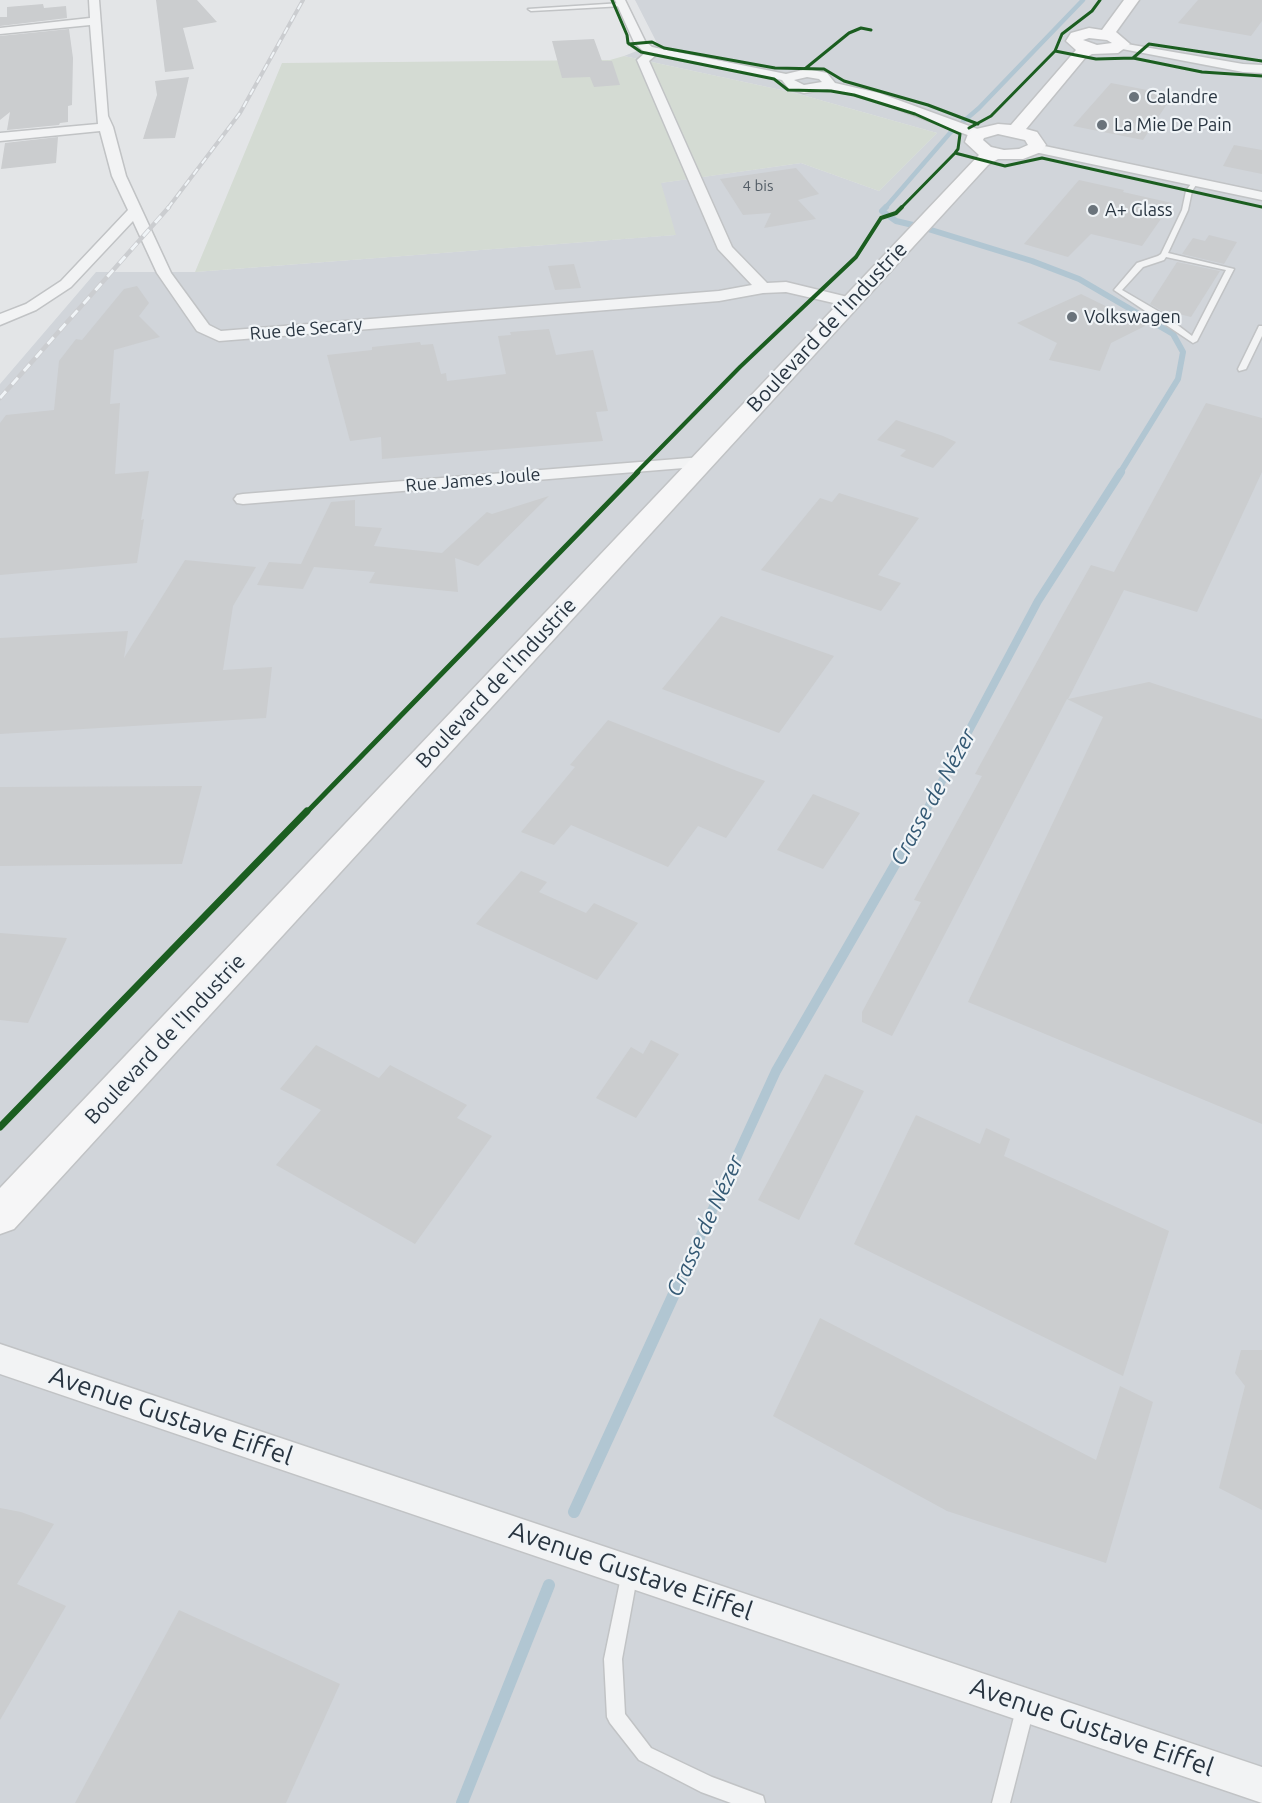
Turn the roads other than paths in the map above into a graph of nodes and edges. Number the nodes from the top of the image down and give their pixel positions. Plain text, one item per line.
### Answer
1 (94, 0) edge
2 (1132, 0) edge
3 (621, 2) edge
4 (531, 9) dead end
5 (96, 21) junction
6 (0, 31) edge
7 (1106, 35) junction
8 (1121, 46) junction
9 (1089, 49) junction
10 (653, 52) junction
11 (1262, 69) edge
12 (106, 127) junction
13 (1016, 131) junction
14 (0, 137) edge
15 (978, 138) junction
16 (1035, 148) junction
17 (1196, 182) junction
18 (1262, 196) edge
19 (135, 210) junction
20 (1164, 254) junction
21 (763, 288) junction
22 (851, 302) junction
23 (0, 320) edge
24 (1262, 328) edge
25 (1242, 369) dead end
26 (702, 462) junction
27 (243, 499) dead end
28 (0, 1216) edge
29 (0, 1359) edge
30 (631, 1571) junction
31 (1026, 1705) junction
32 (1262, 1785) edge
33 (756, 1803) edge
34 (1001, 1803) edge

1 - 5 street, Rue de Secary
2 - 7 street
3 - 4 lane
3 - 10 street
5 - 6 street
5 - 12 street, Rue de Secary
7 - 8 street
7 - 9 street
8 - 9 street
8 - 11 street
9 - 13 street
10 - 15 street
10 - 21 street
12 - 14 street
12 - 19 street, Rue de Secary
13 - 15 street
13 - 16 street
15 - 16 street
15 - 22 street, Boulevard de l'Industrie
16 - 17 street
17 - 18 street
17 - 20 lane
19 - 21 street, Rue de Secary
19 - 23 street
20 - 20 lane
21 - 22 street, Rue de Secary
22 - 26 street, Boulevard de l'Industrie
24 - 25 lane
26 - 27 street, Rue James Joule
26 - 28 street, Boulevard de l'Industrie
29 - 30 street, Avenue Gustave Eiffel
30 - 31 street, Avenue Gustave Eiffel
30 - 33 lane
31 - 32 street, Avenue Gustave Eiffel
31 - 34 lane

